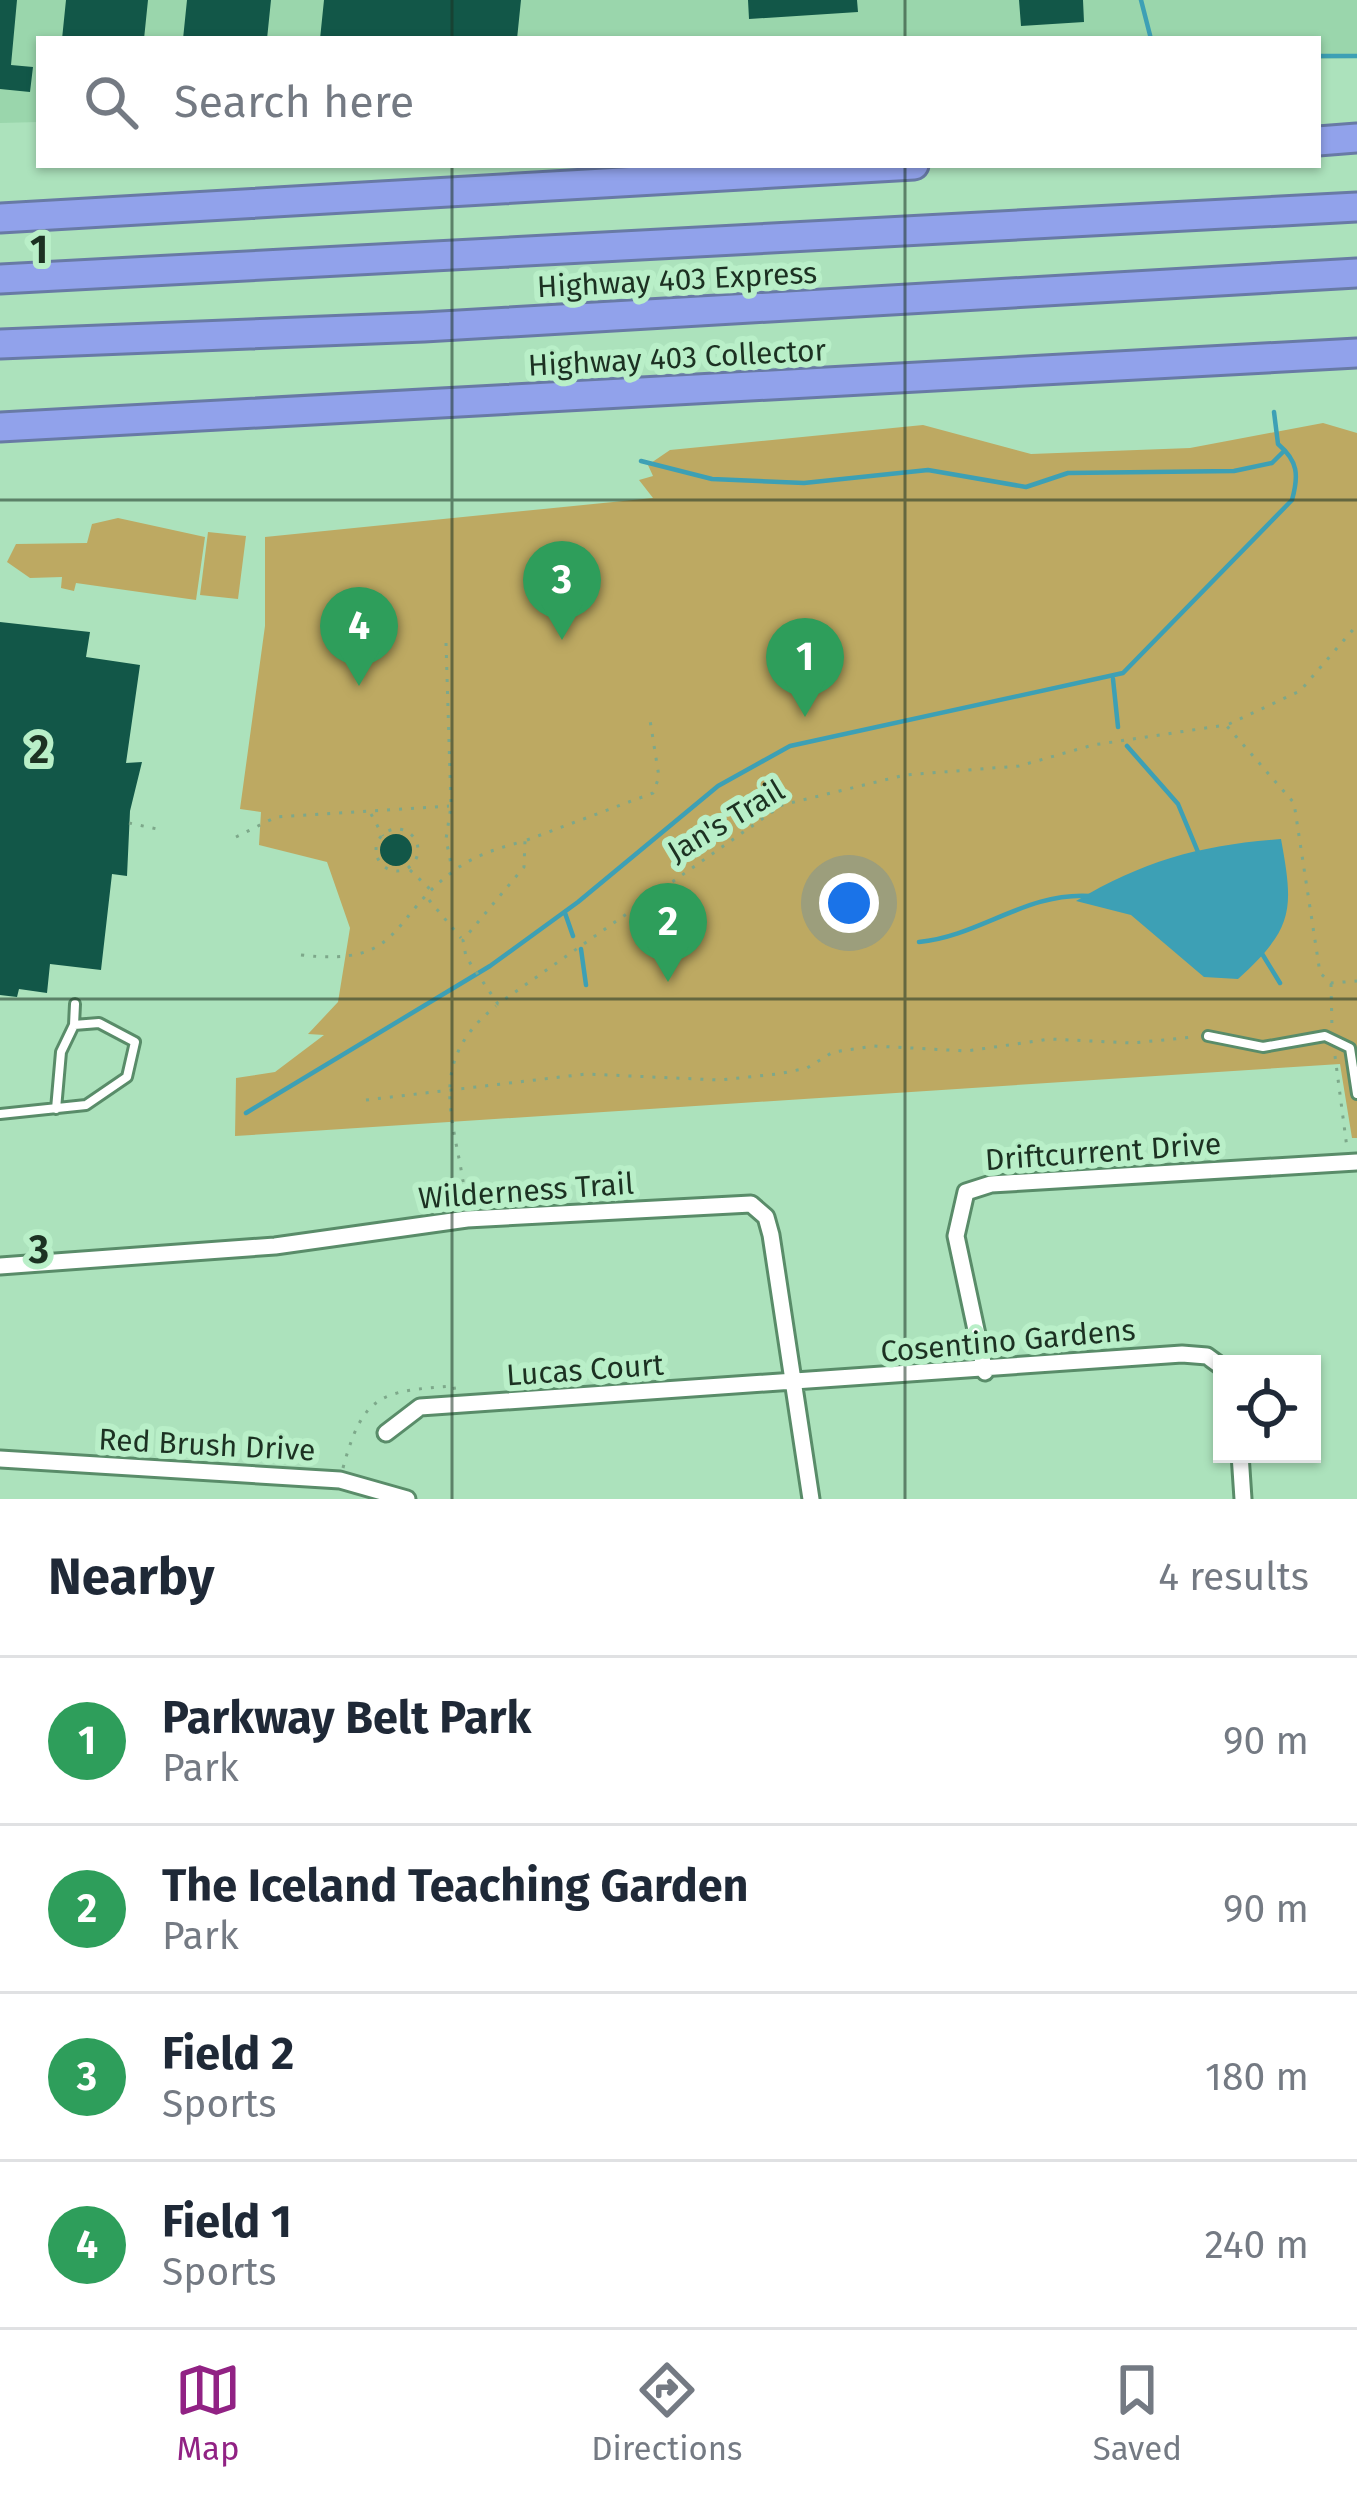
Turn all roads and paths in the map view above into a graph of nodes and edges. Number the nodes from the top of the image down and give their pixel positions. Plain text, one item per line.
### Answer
1 (1357, 138) edge
2 (1321, 144) edge
3 (1321, 145) edge
4 (1357, 149) edge
5 (862, 168) edge
6 (1357, 207) edge
7 (0, 218) edge
8 (1357, 274) edge
9 (0, 280) edge
10 (0, 344) edge
11 (1357, 353) edge
12 (1307, 358) junction
13 (1357, 364) edge
14 (0, 428) edge
15 (1357, 625) edge
16 (446, 643) dead end
17 (650, 720) dead end
18 (1226, 725) junction
19 (451, 806) junction
20 (370, 813) junction
21 (129, 823) dead end
22 (162, 830) dead end
23 (383, 836) junction
24 (236, 837) dead end
25 (525, 841) junction
26 (408, 868) junction
27 (452, 871) junction
28 (434, 894) junction
29 (428, 898) junction
30 (463, 940) junction
31 (302, 956) dead end
32 (1357, 982) edge
33 (1331, 983) junction
34 (75, 1004) dead end
35 (498, 1004) junction
36 (74, 1025) junction
37 (1208, 1036) joint
38 (1333, 1039) junction
39 (448, 1092) junction
40 (1357, 1094) edge
41 (365, 1100) dead end
42 (56, 1109) junction
43 (0, 1114) edge
44 (1353, 1162) edge
45 (467, 1219) junction
46 (0, 1265) edge
47 (1213, 1360) edge
48 (985, 1372) junction
49 (795, 1383) junction
50 (386, 1433) dead end
51 (0, 1459) edge
52 (1241, 1463) edge
53 (407, 1499) edge
54 (811, 1499) edge
55 (1243, 1499) edge

1 - 2 highway
3 - 4 highway
5 - 7 highway
6 - 9 highway, Highway 403 Express
8 - 10 highway, Highway 403 Express
11 - 12 highway, Highway 403 Collector
12 - 13 highway
12 - 14 highway, Highway 403 Collector
15 - 18 path, Jan's Trail
16 - 19 path
17 - 25 path
18 - 33 path
18 - 35 path, Jan's Trail
19 - 20 path
19 - 27 path
20 - 23 path
20 - 24 path
21 - 22 path
23 - 26 path
23 - 26 path
25 - 27 path
25 - 30 path
26 - 28 path
27 - 28 path
28 - 29 path
29 - 30 path
29 - 31 path
30 - 35 path
32 - 33 path
33 - 38 path
34 - 36 lane
35 - 39 path, Jan's Trail
36 - 42 lane
36 - 42 lane
37 - 38 lane
37 - 39 path
38 - 40 lane
38 - 44 path
39 - 41 path
39 - 45 path
42 - 43 lane
44 - 48 street, Driftcurrent Drive
45 - 46 street, Wilderness Trail
45 - 49 street, Wilderness Trail
47 - 48 street, Cosentino Gardens
48 - 49 street, Cosentino Gardens
49 - 50 street, Lucas Court
49 - 54 street, Wilderness Trail
51 - 53 street, Red Brush Drive
52 - 55 street

